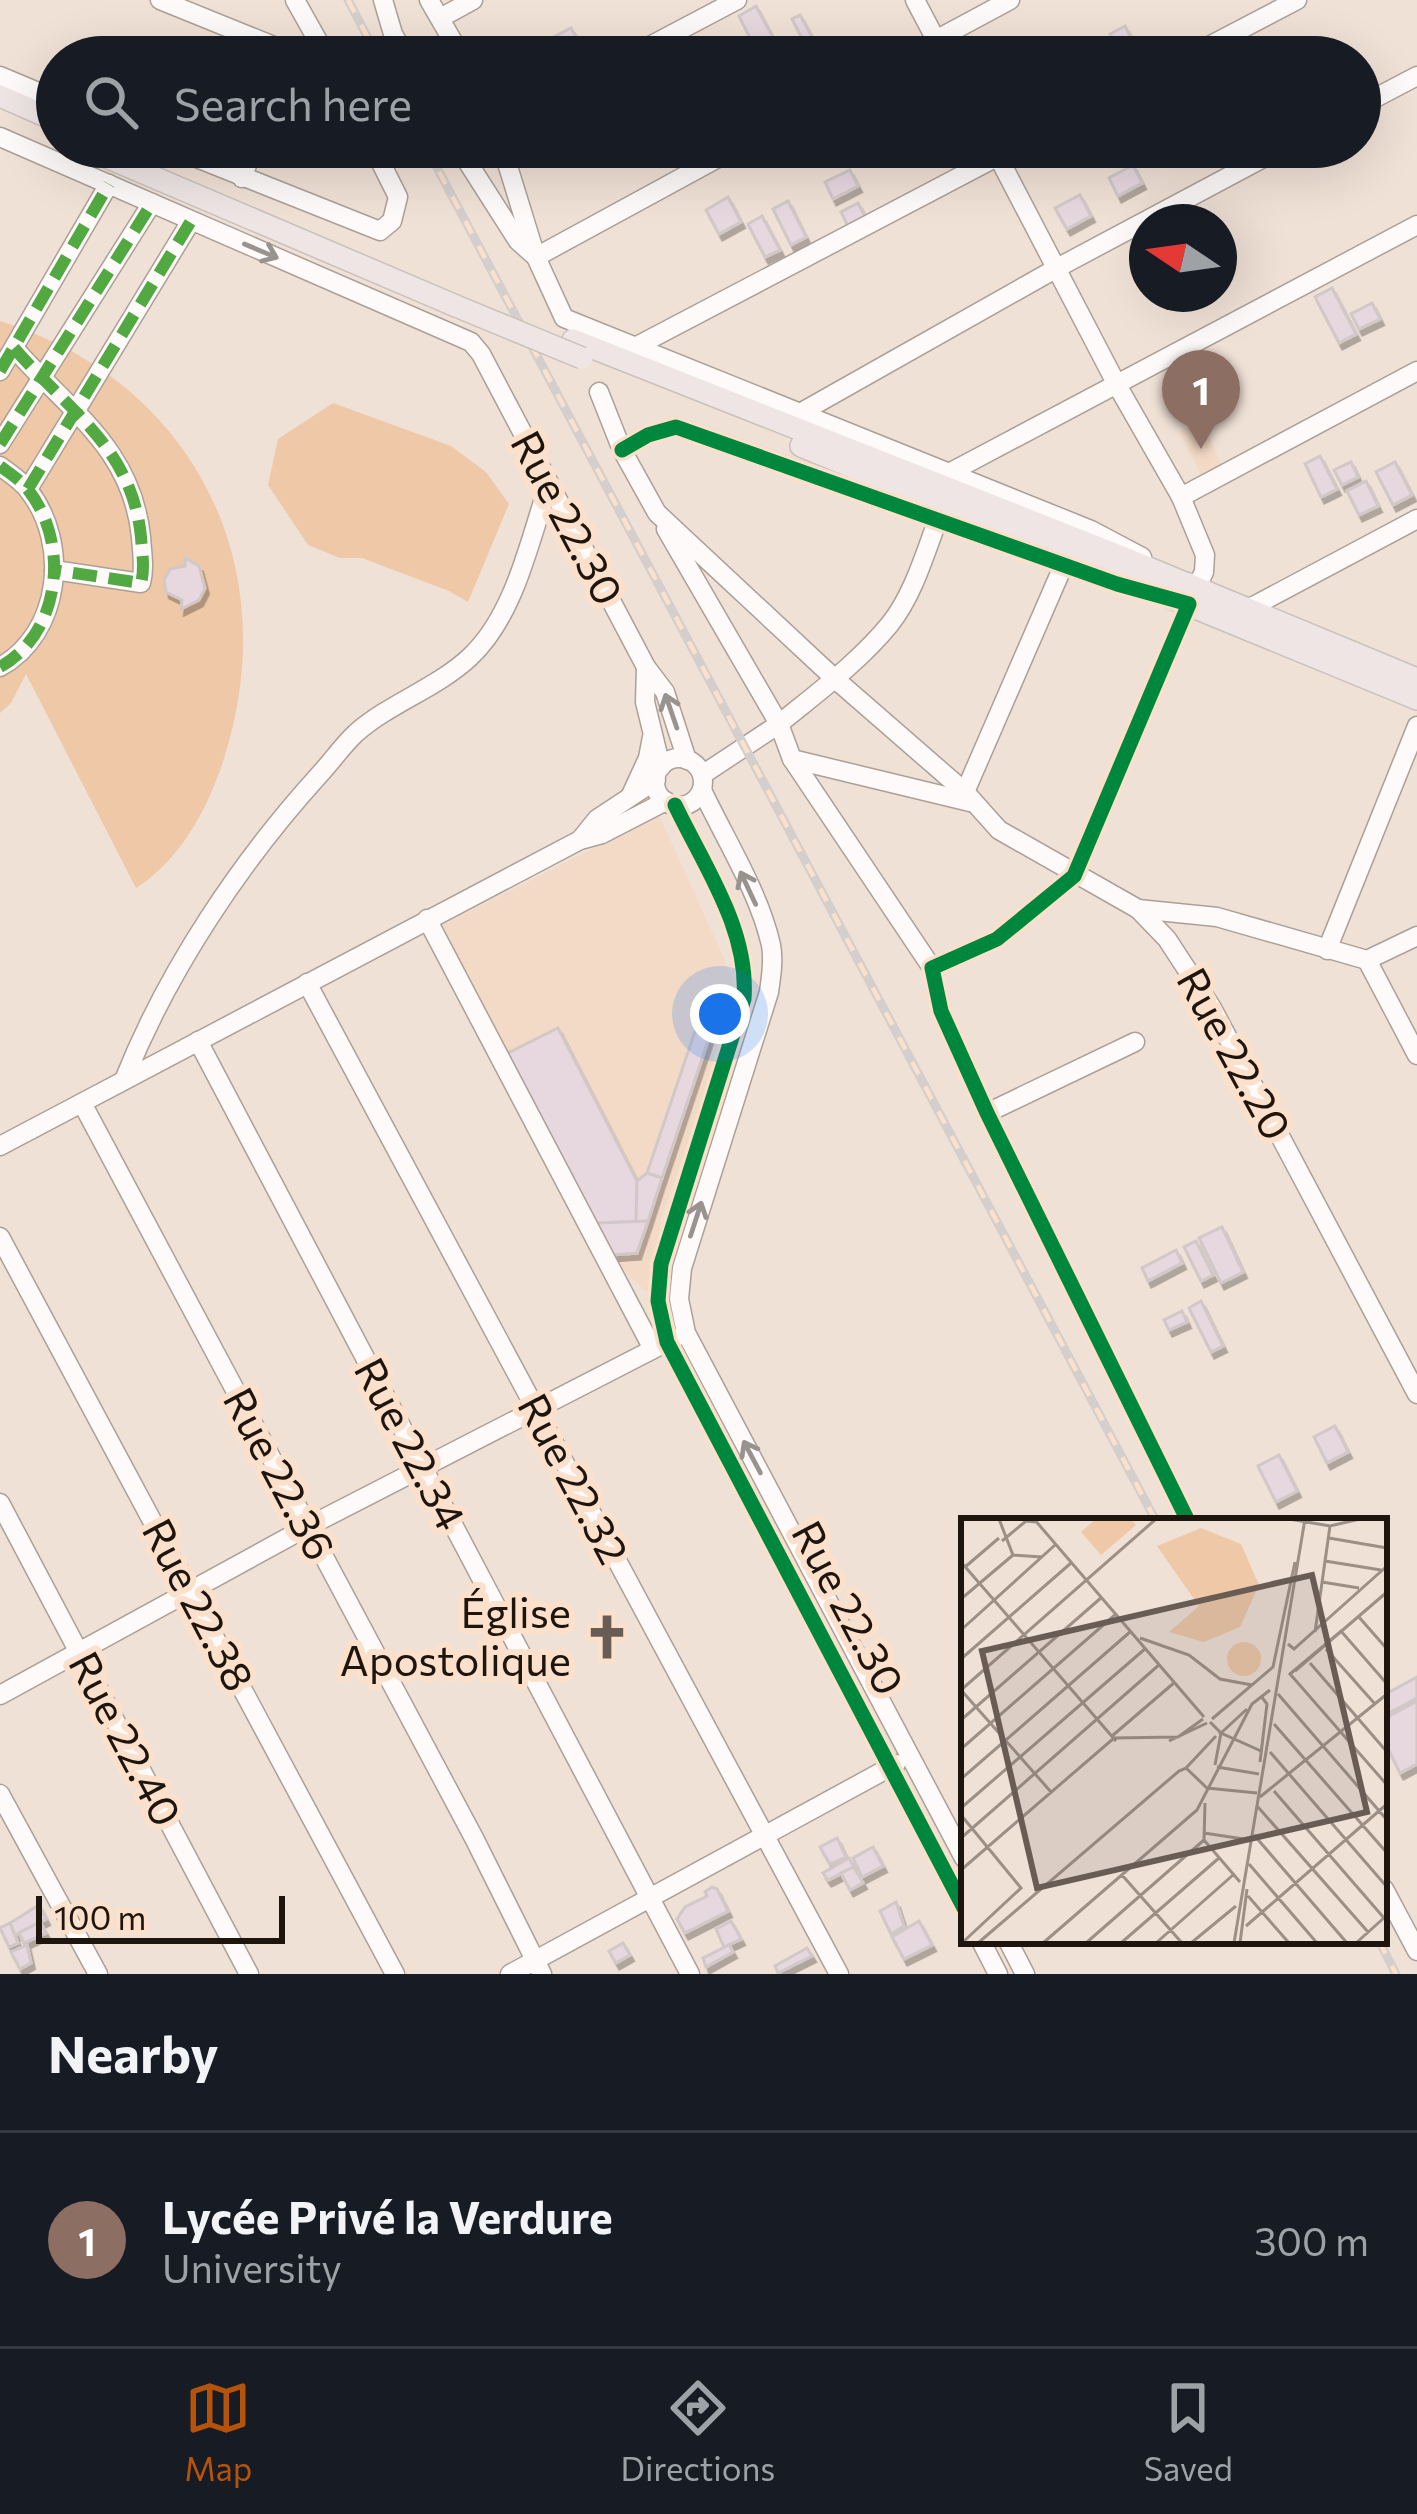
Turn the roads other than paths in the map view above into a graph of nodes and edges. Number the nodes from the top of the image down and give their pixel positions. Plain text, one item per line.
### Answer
1 (295, 0) edge
2 (383, 0) edge
3 (429, 0) edge
4 (472, 0) edge
5 (737, 0) edge
6 (915, 0) edge
7 (1010, 0) edge
8 (1297, 0) edge
9 (165, 1) edge
10 (442, 16) junction
11 (249, 36) edge
12 (315, 36) edge
13 (394, 36) edge
14 (452, 36) edge
15 (669, 36) edge
16 (934, 36) edge
17 (958, 36) edge
18 (1228, 36) edge
19 (0, 76) edge
20 (1417, 76) edge
21 (36, 91) edge
22 (1381, 95) edge
23 (0, 96) edge
24 (0, 112) edge
25 (36, 112) edge
26 (36, 127) edge
27 (0, 136) edge
28 (36, 152) edge
29 (73, 168) edge
30 (135, 168) edge
31 (165, 168) edge
32 (218, 168) edge
33 (246, 168) edge
34 (384, 168) edge
35 (471, 168) edge
36 (508, 168) edge
37 (699, 168) edge
38 (968, 168) edge
39 (1010, 168) edge
40 (1245, 168) edge
41 (242, 178) junction
42 (109, 184) junction
43 (152, 203) junction
44 (191, 221) junction
45 (1417, 225) edge
46 (536, 257) junction
47 (1057, 268) junction
48 (452, 297) junction
49 (635, 347) junction
50 (14, 348) junction
51 (0, 371) edge
52 (1417, 371) edge
53 (41, 379) junction
54 (1117, 385) junction
55 (599, 392) dead end
56 (800, 413) junction
57 (76, 414) junction
58 (0, 444) edge
59 (622, 451) junction
60 (0, 466) edge
61 (949, 473) junction
62 (549, 483) junction
63 (28, 489) junction
64 (1181, 497) junction
65 (657, 513) junction
66 (1417, 519) edge
67 (937, 522) junction
68 (1064, 564) junction
69 (54, 570) junction
70 (1193, 596) junction
71 (1248, 609) junction
72 (0, 667) edge
73 (646, 667) junction
74 (1412, 672) edge
75 (834, 678) junction
76 (1417, 699) edge
77 (779, 724) junction
78 (1417, 726) edge
79 (653, 732) junction
80 (792, 759) junction
81 (687, 760) junction
82 (658, 774) junction
83 (702, 782) junction
84 (967, 797) junction
85 (629, 799) junction
86 (670, 803) junction
87 (580, 840) junction
88 (1074, 876) junction
89 (1138, 909) junction
90 (427, 920) junction
91 (1417, 936) edge
92 (1327, 950) junction
93 (1367, 960) junction
94 (932, 968) junction
95 (307, 983) junction
96 (198, 1041) junction
97 (1135, 1042) dead end
98 (1417, 1055) edge
99 (124, 1081) junction
100 (82, 1103) junction
101 (987, 1113) junction
102 (0, 1146) edge
103 (0, 1237) edge
104 (686, 1333) junction
105 (660, 1346) junction
106 (1417, 1394) edge
107 (536, 1409) junction
108 (423, 1467) junction
109 (0, 1504) edge
110 (1187, 1518) edge
111 (307, 1527) junction
112 (190, 1591) junction
113 (79, 1652) junction
114 (0, 1695) edge
115 (911, 1756) junction
116 (890, 1767) junction
117 (0, 1794) edge
118 (764, 1835) junction
119 (961, 1852) edge
120 (1387, 1894) edge
121 (650, 1899) junction
122 (961, 1902) edge
123 (983, 1944) edge
124 (1010, 1944) edge
125 (1417, 1951) edge
126 (538, 1968) edge
127 (98, 1974) edge
128 (250, 1974) edge
129 (395, 1974) edge
130 (510, 1974) edge
131 (690, 1974) edge
132 (839, 1974) edge
133 (998, 1974) edge
134 (1025, 1974) edge

1 - 12 street
2 - 13 street
3 - 10 street
4 - 10 street
5 - 15 street
6 - 16 street
7 - 17 street
8 - 18 street
9 - 11 street
10 - 14 street
19 - 21 street
20 - 22 street
23 - 25 main road
24 - 26 main road
27 - 28 street, Rue 22.30
29 - 42 street, Rue 22.30
30 - 48 main road
31 - 48 main road
32 - 41 street
33 - 41 street
34 - 41 street
35 - 46 street
36 - 46 street
37 - 46 street
38 - 49 street
39 - 47 street
40 - 47 street
42 - 43 street, Rue 22.30
42 - 50 street
43 - 44 street, Rue 22.30
43 - 53 street
44 - 57 street
44 -> 62 street, Rue 22.30
45 - 54 street
46 - 49 street
47 - 54 street
47 - 56 street
48 - 70 main road
49 - 56 street
50 - 51 street
50 - 53 street
52 - 64 street
53 - 57 street
53 - 58 street
54 - 61 street
54 - 64 street
55 - 59 street
56 - 61 street
57 - 63 street
57 - 69 street
59 - 65 street
59 - 67 street
60 - 63 street
61 - 70 street
62 - 73 street, Rue 22.30
62 - 99 street
63 - 69 street
64 - 70 street
65 - 75 street, Rue 22.20
65 - 77 street
66 - 71 street
67 - 68 street
67 - 75 street
68 - 70 street
68 - 84 street
69 - 72 street
70 - 71 main road
70 - 76 main road
70 - 88 street
71 - 74 main road
73 - 79 street
81 -> 73 street, Rue 22.30
75 - 77 street
75 - 84 street, Rue 22.20
77 - 80 street
77 - 83 street
78 - 92 street
79 - 82 street
79 - 85 street
80 - 84 street
80 - 94 street
81 - 82 street
81 - 83 street
82 - 85 street
82 - 86 street
83 - 86 street
104 -> 83 street
84 - 88 street, Rue 22.20
85 - 87 street
86 - 87 street
86 - 105 street
87 - 90 street
88 - 89 street, Rue 22.20
88 - 94 street
89 - 92 street
89 - 106 street, Rue 22.20
90 - 95 street
90 - 105 street, Rue 22.30
91 - 93 street
92 - 93 street
93 - 98 street
94 - 101 street
95 - 96 street
95 - 107 street, Rue 22.32
96 - 99 street
96 - 108 street, Rue 22.34
97 - 101 street
99 - 100 street
100 - 102 street
100 - 111 street, Rue 22.36
101 - 110 street
103 - 112 street, Rue 22.38
104 - 105 street
115 -> 104 street, Rue 22.30
105 - 107 street
105 - 116 street, Rue 22.30
107 - 108 street
107 - 118 street, Rue 22.32
108 - 111 street
108 - 121 street, Rue 22.34
109 - 113 street, Rue 22.40
111 - 112 street
111 - 126 street, Rue 22.36
112 - 113 street
112 - 129 street, Rue 22.38
113 - 114 street
113 - 128 street, Rue 22.40
115 - 116 street
115 - 119 street, Rue 22.30
116 - 118 street
116 - 122 street, Rue 22.30
117 - 127 street
118 - 121 street
118 - 132 street, Rue 22.32
120 - 125 street
121 - 126 street
121 - 131 street, Rue 22.34
123 - 133 street
124 - 134 street
126 - 130 street

